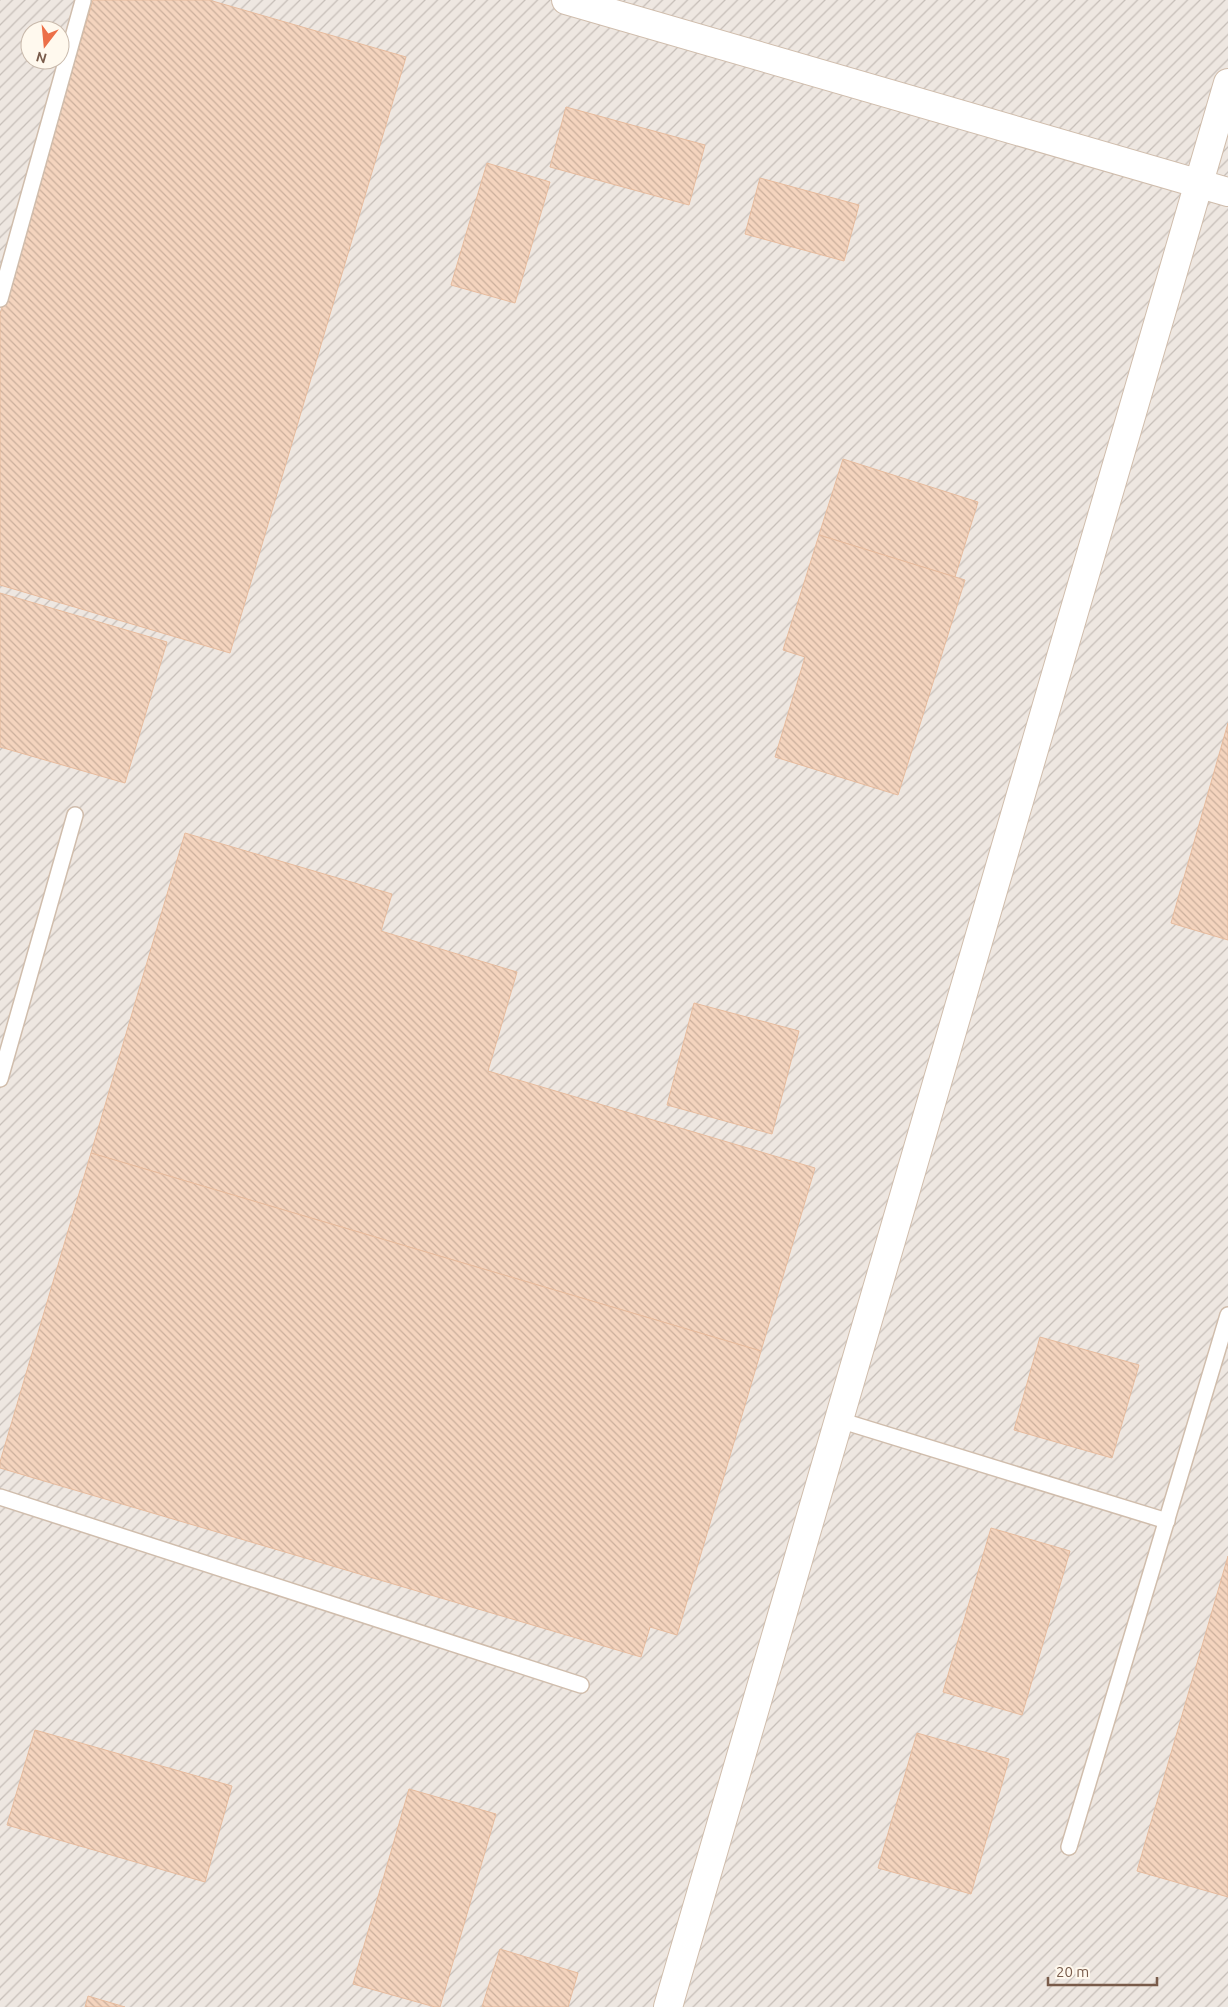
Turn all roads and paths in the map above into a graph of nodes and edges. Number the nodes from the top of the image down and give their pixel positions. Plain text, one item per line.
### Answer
1 (566, 0) edge
2 (83, 1) edge
3 (1228, 83) edge
4 (1199, 183) junction
5 (1228, 192) edge
6 (0, 299) edge
7 (75, 814) dead end
8 (0, 1079) edge
9 (1228, 1315) edge
10 (839, 1420) junction
11 (0, 1497) edge
12 (1167, 1521) junction
13 (581, 1685) dead end
14 (1069, 1847) dead end
15 (668, 2007) edge

1 - 4 street
2 - 6 lane
3 - 4 street
4 - 5 street
4 - 10 street
7 - 8 lane
9 - 12 lane
10 - 12 lane
10 - 15 street
11 - 13 lane
12 - 14 lane

